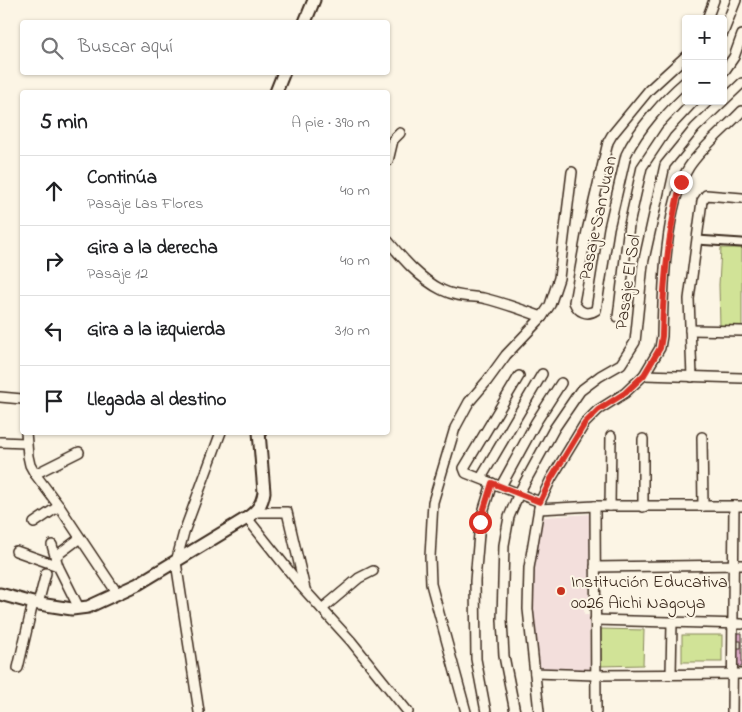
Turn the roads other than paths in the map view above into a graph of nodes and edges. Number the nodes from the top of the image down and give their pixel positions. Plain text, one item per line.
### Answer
1 (314, 0) edge
2 (714, 0) edge
3 (736, 0) edge
4 (708, 15) edge
5 (306, 20) edge
6 (727, 23) edge
7 (742, 35) edge
8 (682, 60) edge
9 (727, 67) edge
10 (283, 75) edge
11 (742, 83) edge
12 (682, 85) edge
13 (277, 90) edge
14 (690, 105) edge
15 (742, 111) edge
16 (400, 133) dead end
17 (390, 140) edge
18 (572, 172) dead end
19 (742, 198) edge
20 (697, 240) junction
21 (390, 243) edge
22 (742, 243) edge
23 (542, 317) junction
24 (618, 317) dead end
25 (690, 330) junction
26 (742, 331) edge
27 (542, 374) dead end
28 (644, 375) junction
29 (519, 376) dead end
30 (692, 377) junction
31 (742, 378) edge
32 (561, 383) dead end
33 (0, 397) edge
34 (20, 399) edge
35 (26, 435) edge
36 (220, 435) edge
37 (258, 435) edge
38 (611, 436) dead end
39 (702, 437) dead end
40 (644, 440) dead end
41 (0, 442) edge
42 (26, 443) junction
43 (79, 452) dead end
44 (35, 474) junction
45 (481, 478) junction
46 (497, 485) junction
47 (519, 494) junction
48 (59, 506) junction
49 (539, 506) junction
50 (595, 506) junction
51 (610, 506) junction
52 (703, 506) junction
53 (738, 506) edge
54 (643, 507) junction
55 (251, 515) junction
56 (34, 523) dead end
57 (80, 538) junction
58 (52, 545) dead end
59 (16, 551) dead end
60 (57, 561) junction
61 (176, 562) junction
62 (738, 565) edge
63 (595, 567) junction
64 (373, 571) dead end
65 (46, 573) dead end
66 (306, 591) junction
67 (117, 593) junction
68 (0, 594) edge
69 (36, 603) junction
70 (79, 608) junction
71 (322, 609) junction
72 (595, 620) junction
73 (672, 622) junction
74 (737, 624) edge
75 (18, 668) dead end
76 (535, 673) junction
77 (595, 674) junction
78 (671, 674) junction
79 (732, 674) junction
80 (742, 674) edge
81 (199, 712) edge
82 (408, 712) edge
83 (466, 712) edge
84 (486, 712) edge
85 (515, 712) edge
86 (539, 712) edge
87 (596, 712) edge
88 (732, 712) edge

1 - 5 street
2 - 4 street
3 - 6 street
7 - 9 street
8 - 12 street, Pasaje San Juan
10 - 13 street
11 - 47 street, Pasaje El Sol
14 - 24 street
15 - 28 street
16 - 17 street
18 - 23 street
19 - 20 street
20 - 22 street
20 - 25 street
21 - 23 street
23 - 83 street
25 - 26 street
25 - 30 street
27 - 45 street
28 - 30 street
28 - 49 street
29 - 45 street
30 - 31 street
32 - 46 street
33 - 34 street
35 - 42 street
36 - 61 street
37 - 55 street
38 - 51 street
39 - 52 street
40 - 54 street
41 - 42 street
42 - 44 street
43 - 44 street
44 - 48 street
45 - 46 street
46 - 47 street
46 - 84 street
47 - 49 street
47 - 85 street, Pasaje El Sol
48 - 56 street
48 - 57 street
49 - 50 street
49 - 76 street
50 - 51 street
50 - 63 street
51 - 54 street
52 - 53 street
52 - 54 street
53 - 62 street
55 - 61 street
55 - 66 street
55 - 66 street
57 - 60 street
57 - 67 street
58 - 60 street
59 - 60 street
60 - 70 street
61 - 67 street
61 - 81 street
62 - 63 street
62 - 74 street
63 - 72 street
64 - 71 street
65 - 69 street
66 - 71 street
67 - 70 street
68 - 69 street
69 - 70 street
69 - 75 street
71 - 82 street
72 - 73 street
72 - 77 street
73 - 74 street
73 - 78 street
74 - 79 street
76 - 77 street
76 - 86 street
77 - 78 street
77 - 87 street
78 - 79 street
79 - 80 street
79 - 88 street

